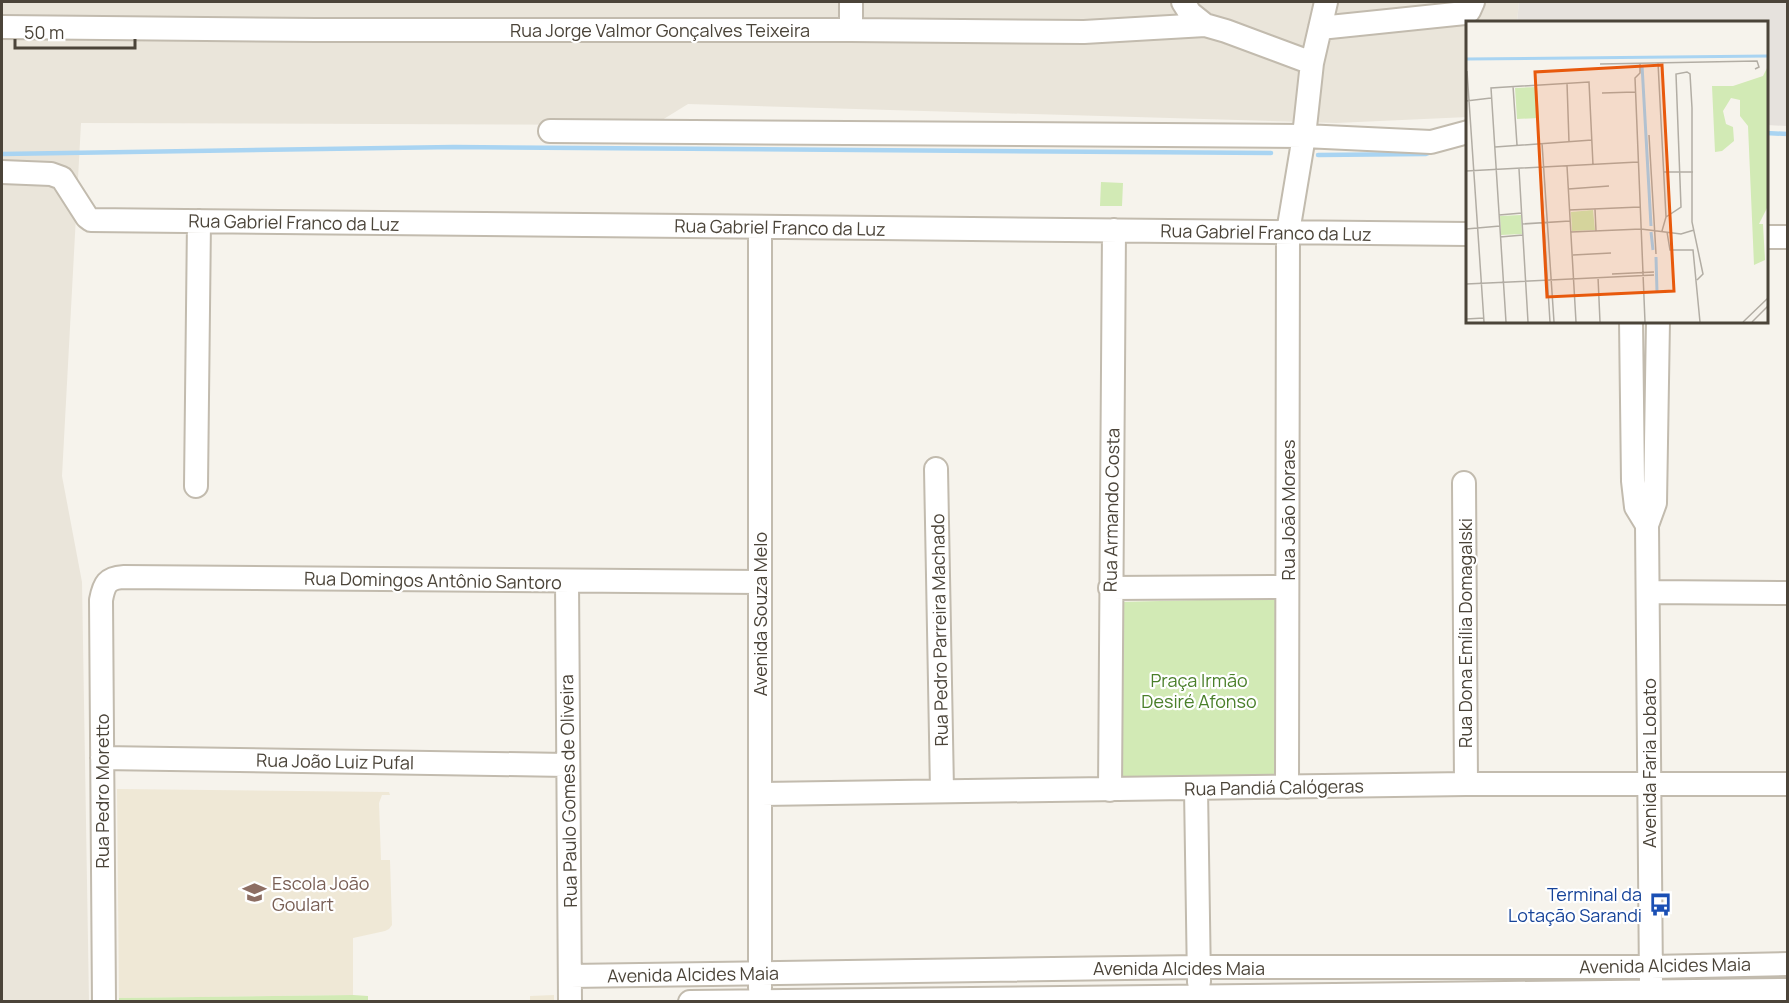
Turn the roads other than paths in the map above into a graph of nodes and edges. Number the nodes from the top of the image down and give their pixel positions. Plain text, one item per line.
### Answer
1 (851, 2) edge
2 (1183, 2) edge
3 (1326, 2) edge
4 (1473, 2) edge
5 (1205, 25) junction
6 (2, 27) edge
7 (1320, 28) junction
8 (850, 30) junction
9 (1312, 63) junction
10 (550, 131) dead end
11 (1466, 133) edge
12 (1304, 136) junction
13 (2, 172) edge
14 (199, 221) junction
15 (760, 227) junction
16 (1114, 230) junction
17 (1288, 232) junction
18 (1466, 234) edge
19 (1768, 237) edge
20 (1788, 237) edge
21 (1631, 322) edge
22 (1658, 322) edge
23 (936, 469) dead end
24 (1464, 483) dead end
25 (196, 486) dead end
26 (1647, 525) junction
27 (567, 581) junction
28 (106, 582) joint
29 (760, 582) junction
30 (1287, 586) junction
31 (1110, 588) junction
32 (1648, 592) junction
33 (1788, 593) edge
34 (102, 758) junction
35 (567, 765) junction
36 (1466, 784) junction
37 (1788, 784) edge
38 (1649, 785) junction
39 (1287, 787) junction
40 (1196, 789) junction
41 (942, 790) junction
42 (1110, 790) junction
43 (760, 794) junction
44 (1788, 964) edge
45 (1199, 967) junction
46 (1651, 967) junction
47 (760, 973) junction
48 (570, 976) junction
49 (1788, 990) edge
50 (1651, 997) edge
51 (1199, 999) edge
52 (760, 1001) edge
53 (104, 1002) edge
54 (570, 1002) edge
55 (690, 1002) edge

1 - 8 street
2 - 5 street
3 - 7 street, Rua João Moraes
4 - 7 street
5 - 8 street, Rua Jorge Valmor Gonçalves Teixeira
5 - 9 street, Rua Jorge Valmor Gonçalves Teixeira
6 - 8 street, Rua Jorge Valmor Gonçalves Teixeira
7 - 9 street, Rua João Moraes
9 - 12 street, Rua João Moraes
10 - 12 street
11 - 12 street
12 - 17 street, Rua João Moraes
13 - 14 street, Rua Gabriel Franco da Luz
14 - 15 street, Rua Gabriel Franco da Luz
14 - 25 street
15 - 16 street, Rua Gabriel Franco da Luz
15 - 29 street, Avenida Souza Melo
16 - 17 street, Rua Gabriel Franco da Luz
16 - 31 street, Rua Armando Costa
17 - 18 street, Rua Gabriel Franco da Luz
17 - 30 street, Rua João Moraes
19 - 20 street
21 - 26 street, Avenida Faria Lobato
22 - 26 street, Avenida Faria Lobato
23 - 41 street, Rua Pedro Parreira Machado
24 - 36 street, Rua Dona Emília Domagalski
26 - 32 street, Avenida Faria Lobato
27 - 28 street, Rua Domingos Antônio Santoro
27 - 29 street, Rua Domingos Antônio Santoro
27 - 35 street, Rua Paulo Gomes de Oliveira
28 - 34 street, Rua Pedro Moretto
29 - 43 street, Avenida Souza Melo
30 - 31 street
30 - 39 street, Rua João Moraes
31 - 42 street, Rua Armando Costa
32 - 33 street
32 - 38 street, Avenida Faria Lobato
34 - 35 street, Rua João Luiz Pufal
34 - 53 street, Rua Pedro Moretto
35 - 48 street, Rua Paulo Gomes de Oliveira
36 - 38 street, Rua Pandiá Calógeras
36 - 39 street, Rua Pandiá Calógeras
37 - 38 street, Rua Pandiá Calógeras
38 - 46 street, Avenida Faria Lobato
39 - 40 street, Rua Pandiá Calógeras
40 - 42 street, Rua Pandiá Calógeras
40 - 45 street
41 - 42 street, Rua Pandiá Calógeras
41 - 43 street, Rua Pandiá Calógeras
43 - 47 street, Avenida Souza Melo
44 - 46 street, Avenida Alcides Maia
45 - 46 street, Avenida Alcides Maia
45 - 47 street, Avenida Alcides Maia
45 - 51 street
46 - 50 street, Avenida Faria Lobato
47 - 48 street, Avenida Alcides Maia
47 - 52 street, Avenida Souza Melo
48 - 54 street, Rua Paulo Gomes de Oliveira
49 - 50 street, Avenida Alcides Maia
50 - 51 street, Avenida Alcides Maia
51 - 52 street, Avenida Alcides Maia
52 - 55 street, Avenida Alcides Maia

